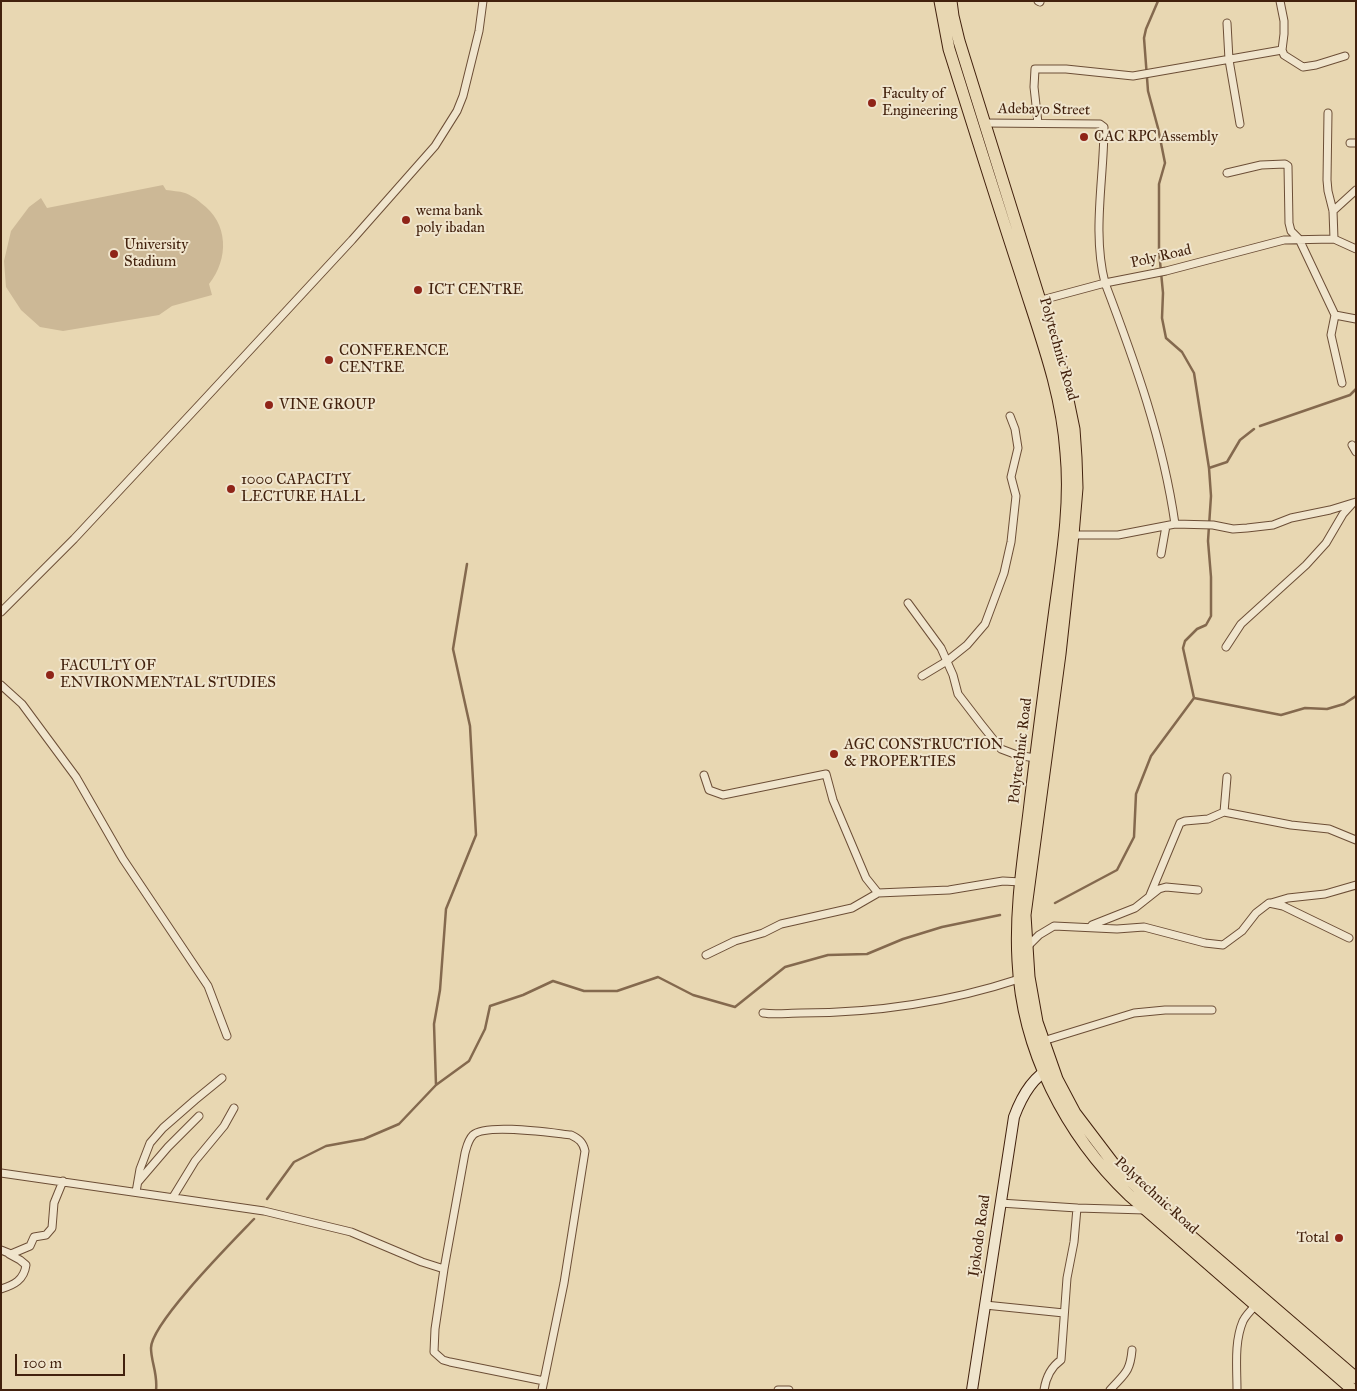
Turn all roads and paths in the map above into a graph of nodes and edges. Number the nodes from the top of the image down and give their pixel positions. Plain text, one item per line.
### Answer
1 (484, 1) edge
2 (940, 1) edge
3 (951, 1) edge
4 (1280, 1) edge
5 (1227, 23) dead end
6 (1282, 50) junction
7 (1345, 56) dead end
8 (1229, 60) junction
9 (1328, 114) dead end
10 (984, 123) junction
11 (1038, 123) junction
12 (1240, 124) dead end
13 (990, 159) junction
14 (1227, 174) dead end
15 (1356, 190) edge
16 (1333, 211) junction
17 (1334, 239) junction
18 (1299, 240) junction
19 (1356, 249) edge
20 (1105, 283) junction
21 (1034, 302) junction
22 (1335, 315) junction
23 (1356, 319) edge
24 (1342, 383) dead end
25 (1010, 416) dead end
26 (1354, 503) edge
27 (1174, 524) junction
28 (1166, 526) junction
29 (1068, 535) junction
30 (1161, 554) dead end
31 (908, 603) dead end
32 (1, 612) edge
33 (1226, 647) dead end
34 (948, 661) junction
35 (922, 676) dead end
36 (1, 686) edge
37 (1036, 758) junction
38 (704, 775) dead end
39 (1227, 777) dead end
40 (1224, 812) junction
41 (1356, 840) edge
42 (1021, 882) junction
43 (1356, 885) edge
44 (1198, 890) dead end
45 (878, 893) junction
46 (1150, 895) junction
47 (1269, 903) junction
48 (1090, 926) junction
49 (1349, 938) dead end
50 (1026, 948) junction
51 (706, 955) dead end
52 (1019, 979) junction
53 (1212, 1010) dead end
54 (762, 1013) dead end
55 (228, 1036) dead end
56 (1043, 1041) junction
57 (1051, 1075) junction
58 (222, 1078) dead end
59 (234, 1108) dead end
60 (199, 1116) dead end
61 (1, 1173) edge
62 (63, 1182) junction
63 (138, 1182) junction
64 (136, 1192) junction
65 (173, 1197) junction
66 (1000, 1203) junction
67 (1078, 1208) junction
68 (1147, 1210) junction
69 (1, 1250) edge
70 (1, 1254) edge
71 (11, 1254) junction
72 (444, 1268) junction
73 (1, 1289) edge
74 (985, 1305) junction
75 (1256, 1305) junction
76 (1064, 1313) junction
77 (1132, 1350) dead end
78 (1356, 1378) edge
79 (544, 1381) junction
80 (542, 1390) edge
81 (778, 1390) edge
82 (789, 1390) edge
83 (972, 1390) edge
84 (1044, 1390) edge
85 (1110, 1390) edge
86 (1237, 1390) edge
87 (1353, 1390) edge

1 - 32 street
2 - 13 main road, Polytechnic Road
3 - 10 main road, Polytechnic Road
4 - 6 street
5 - 8 street
6 - 7 street
6 - 8 street
8 - 11 street
8 - 12 street
9 - 16 street
10 - 11 street, Adebayo Street
10 - 13 main road, Polytechnic Road
11 - 20 street, Adebayo Street
13 - 21 main road, Polytechnic Road
14 - 18 street
15 - 16 street
16 - 17 street
17 - 18 street, Poly Road
17 - 19 street
18 - 20 street, Poly Road
18 - 22 street
20 - 21 street, Poly Road
20 - 27 street
21 - 29 main road, Polytechnic Road
22 - 23 street
22 - 24 street
25 - 34 street
26 - 27 street
26 - 33 street
27 - 28 street
28 - 29 street
28 - 30 street
29 - 37 main road, Polytechnic Road
29 - 50 main road, Polytechnic Road
31 - 34 street
34 - 35 street
34 - 37 street
36 - 55 street
37 - 42 main road, Polytechnic Road
38 - 45 street
39 - 40 street
40 - 41 street
40 - 46 street
42 - 45 street
42 - 52 main road, Polytechnic Road
43 - 47 street
44 - 46 street
45 - 51 street
46 - 48 street
47 - 48 street
47 - 49 street
48 - 50 street
50 - 56 main road, Polytechnic Road
52 - 54 street
52 - 57 main road, Polytechnic Road
53 - 56 street
56 - 57 main road, Polytechnic Road
57 - 66 main road, Ijokodo Road
57 - 68 main road, Polytechnic Road
57 - 78 main road, Polytechnic Road
58 - 63 street
59 - 65 street
60 - 63 street
61 - 62 street
62 - 64 street
62 - 71 street
63 - 64 street
64 - 65 street
65 - 72 street
66 - 67 street
66 - 74 main road, Ijokodo Road
67 - 68 street
67 - 76 street
68 - 75 main road, Polytechnic Road
69 - 71 street
70 - 71 street
71 - 73 street
72 - 79 street
72 - 79 street
74 - 76 street
74 - 83 main road, Ijokodo Road
75 - 86 street
75 - 87 main road, Polytechnic Road
76 - 84 street
77 - 85 street
79 - 80 street
81 - 82 street

